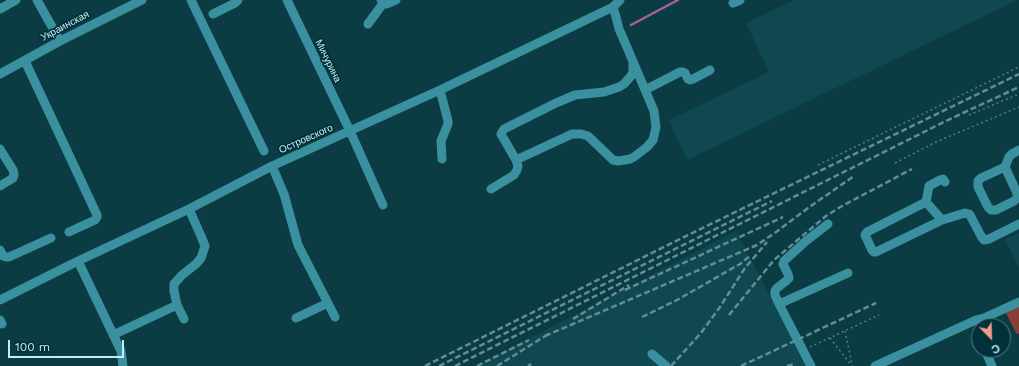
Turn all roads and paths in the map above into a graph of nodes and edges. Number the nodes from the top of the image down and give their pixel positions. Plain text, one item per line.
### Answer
1 (16, 0) edge
2 (37, 0) edge
3 (142, 0) edge
4 (191, 0) edge
5 (238, 0) edge
6 (287, 0) edge
7 (396, 0) edge
8 (620, 0) edge
9 (382, 1) edge
10 (613, 7) junction
11 (0, 9) edge
12 (213, 14) dead end
13 (368, 24) dead end
14 (60, 41) junction
15 (24, 61) junction
16 (633, 62) junction
17 (1019, 66) edge
18 (710, 70) dead end
19 (0, 74) edge
20 (440, 90) junction
21 (645, 90) junction
22 (1019, 94) edge
23 (1019, 108) edge
24 (969, 115) dead end
25 (350, 131) junction
26 (0, 149) edge
27 (1019, 150) edge
28 (264, 151) dead end
29 (442, 159) dead end
30 (516, 160) junction
31 (895, 163) dead end
32 (818, 165) dead end
33 (272, 166) junction
34 (1005, 167) junction
35 (945, 182) dead end
36 (0, 186) edge
37 (491, 189) dead end
38 (926, 202) junction
39 (383, 205) dead end
40 (189, 209) junction
41 (942, 220) junction
42 (828, 224) dead end
43 (1019, 224) edge
44 (70, 232) dead end
45 (51, 238) dead end
46 (0, 250) edge
47 (78, 261) junction
48 (848, 273) dead end
49 (0, 300) edge
50 (1019, 302) edge
51 (328, 303) junction
52 (779, 304) junction
53 (176, 305) junction
54 (879, 315) dead end
55 (335, 316) dead end
56 (296, 318) dead end
57 (184, 319) dead end
58 (845, 331) junction
59 (113, 335) junction
60 (830, 338) junction
61 (803, 350) junction
62 (652, 354) dead end
63 (123, 366) edge
64 (666, 366) edge
65 (811, 366) edge
66 (875, 366) edge

1 - 11 street
2 - 14 street
3 - 14 street, Украинская
4 - 28 street
5 - 12 street
6 - 25 street, Мичурина
7 - 9 street
8 - 10 street, Островского
9 - 13 street
10 - 16 street
10 - 20 street, Островского
14 - 15 street, Украинская
15 - 19 street, Украинская
15 - 44 street
16 - 21 street
16 - 30 street
17 - 32 path
18 - 21 street
20 - 25 street, Островского
20 - 29 street
21 - 30 street
22 - 24 path
23 - 31 path
25 - 33 street, Островского
25 - 39 street, Мичурина
26 - 36 street
27 - 34 street
30 - 37 street
33 - 40 street, Островского
33 - 51 street
34 - 34 street
35 - 38 street
38 - 41 street
38 - 41 street
40 - 47 street, Островского
40 - 53 street
41 - 43 street
42 - 52 street
45 - 46 street
47 - 49 street, Островского
47 - 59 street
48 - 52 street
50 - 66 street
51 - 55 street
51 - 56 street
52 - 61 street
53 - 57 street
53 - 59 street
54 - 58 path
58 - 60 path
58 - 60 path
59 - 63 street
60 - 61 path
61 - 65 street
62 - 64 street

